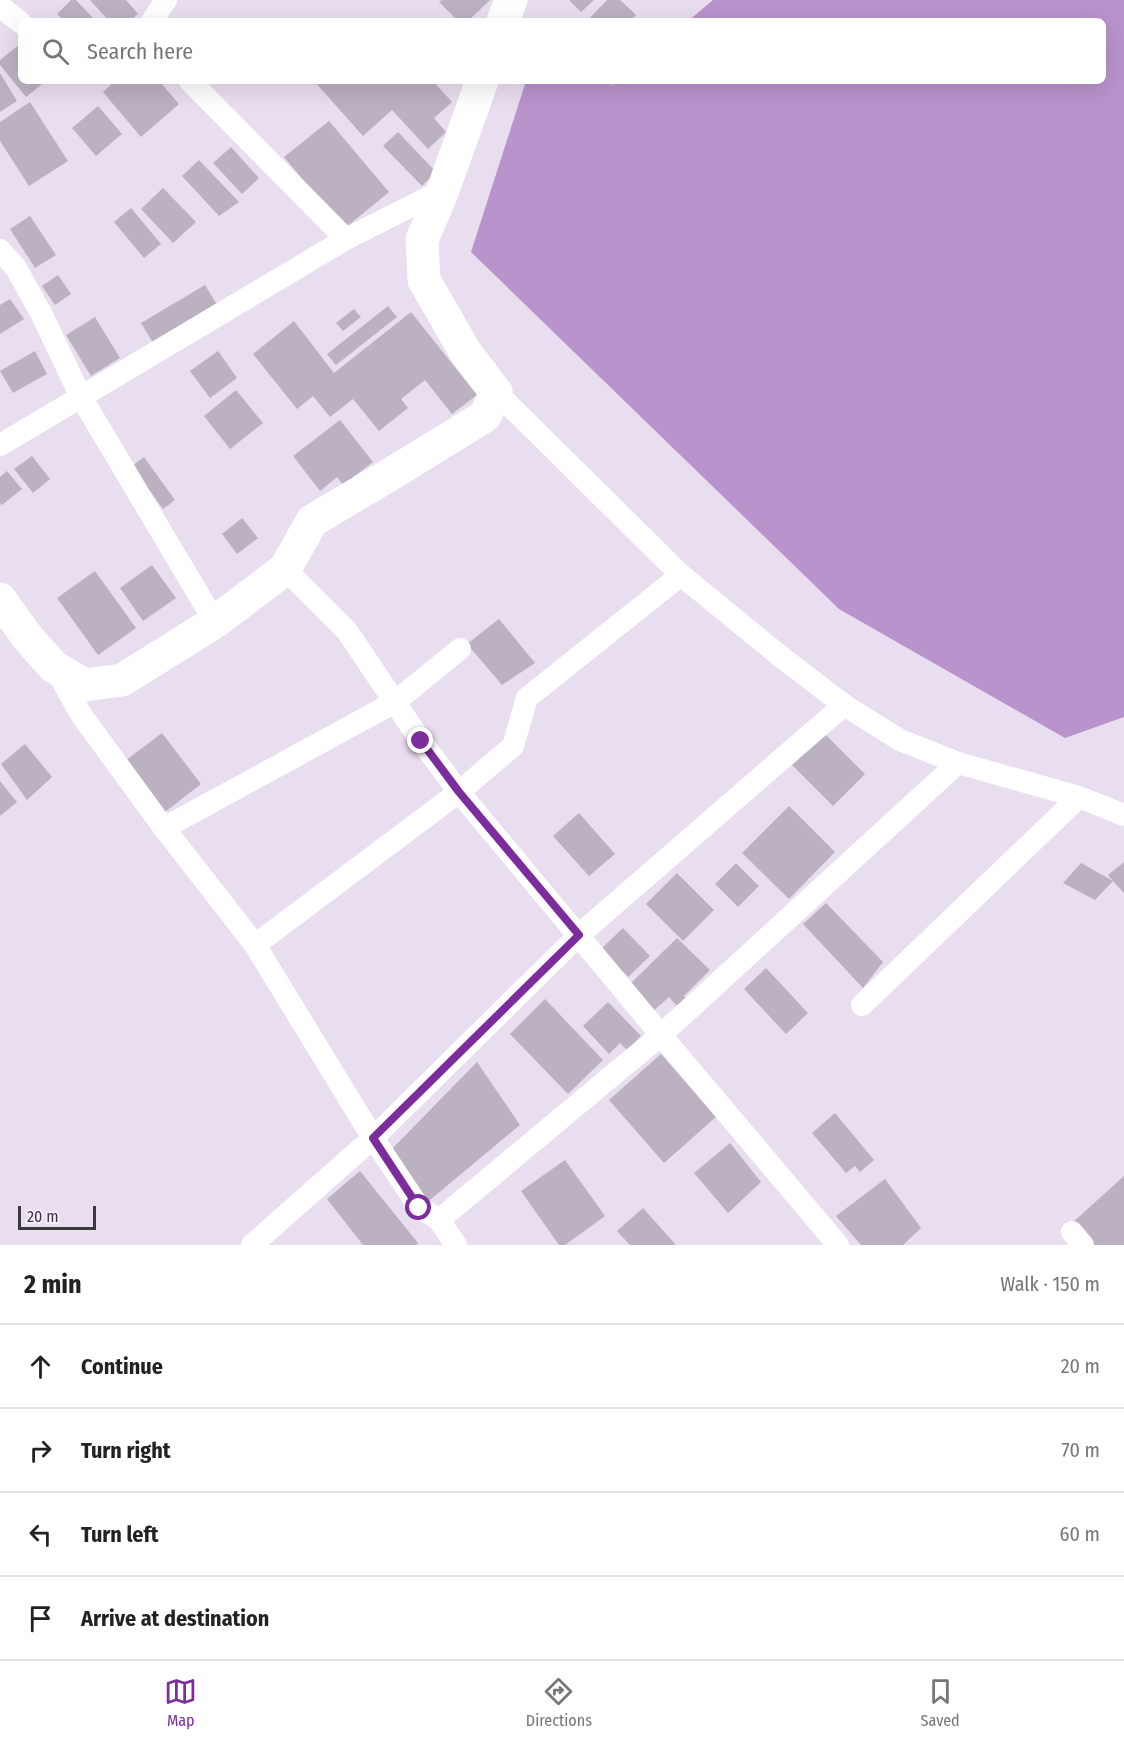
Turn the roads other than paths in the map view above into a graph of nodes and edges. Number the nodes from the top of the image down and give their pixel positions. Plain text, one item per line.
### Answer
1 (166, 0) edge
2 (511, 0) edge
3 (0, 6) edge
4 (154, 18) edge
5 (504, 18) edge
6 (18, 21) edge
7 (193, 84) edge
8 (481, 84) edge
9 (443, 190) junction
10 (346, 239) junction
11 (0, 250) edge
12 (496, 392) junction
13 (81, 397) junction
14 (0, 445) edge
15 (285, 569) junction
16 (681, 575) junction
17 (0, 599) edge
18 (215, 622) junction
19 (460, 649) dead end
20 (54, 667) junction
21 (394, 702) junction
22 (844, 705) junction
23 (958, 763) junction
24 (459, 792) junction
25 (1079, 797) junction
26 (1124, 815) edge
27 (164, 828) junction
28 (579, 935) junction
29 (255, 945) junction
30 (862, 1005) dead end
31 (661, 1035) junction
32 (373, 1138) junction
33 (439, 1220) junction
34 (252, 1245) edge
35 (456, 1245) edge
36 (838, 1245) edge

1 - 4 street
2 - 5 main road
3 - 6 street
7 - 10 street
8 - 9 main road
9 - 10 street
9 - 12 main road
10 - 13 street
11 - 13 street
12 - 15 main road
12 - 16 street
13 - 14 street
13 - 18 street
15 - 18 main road
15 - 21 street
16 - 22 street
16 - 24 street
17 - 20 main road
18 - 20 main road
19 - 21 street
20 - 27 street
21 - 24 street
21 - 27 street
22 - 23 street
22 - 28 street
23 - 25 street
23 - 31 street
24 - 28 street
24 - 29 street
25 - 26 street
25 - 30 street
27 - 29 street
28 - 31 street
28 - 32 street
29 - 32 street
31 - 33 street
31 - 36 street
32 - 33 street
32 - 34 street
33 - 35 street

